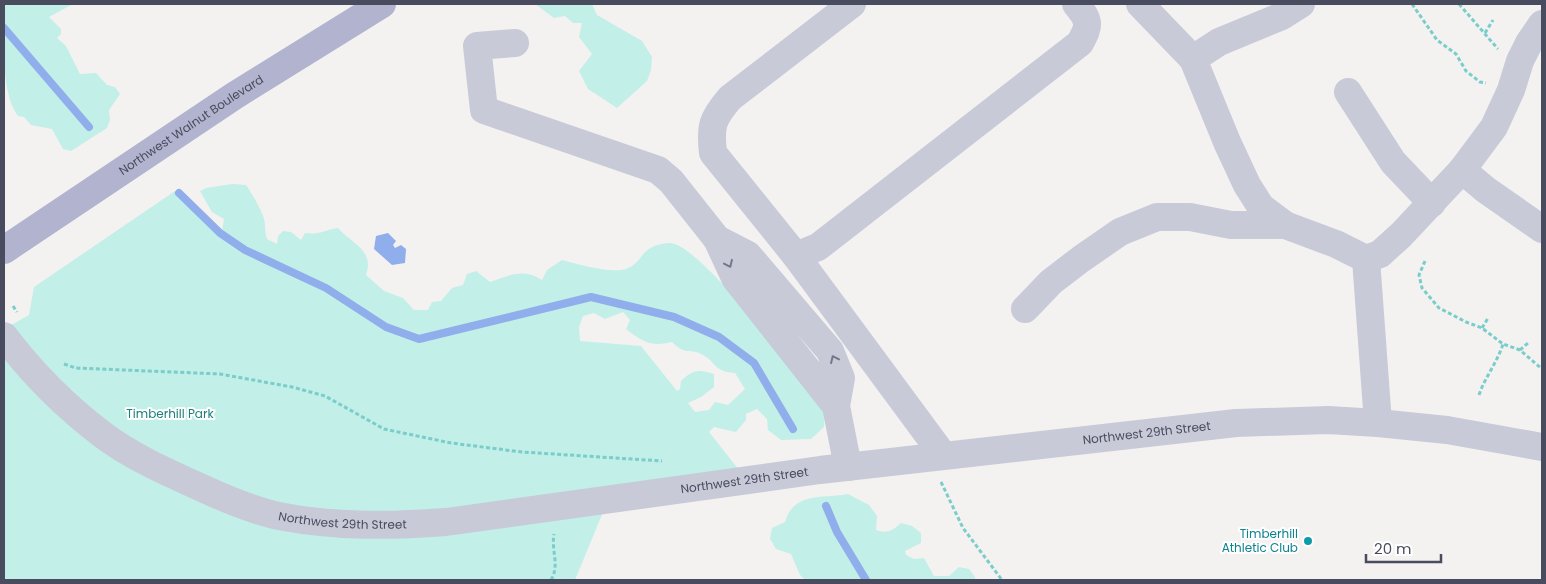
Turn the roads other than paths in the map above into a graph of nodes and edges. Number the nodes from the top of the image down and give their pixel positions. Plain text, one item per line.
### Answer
1 (382, 4) edge
2 (852, 4) edge
3 (1076, 4) edge
4 (1140, 4) edge
5 (1301, 4) edge
6 (1542, 24) edge
7 (515, 43) dead end
8 (1193, 59) junction
9 (1348, 92) dead end
10 (1462, 170) junction
11 (1432, 203) junction
12 (1285, 225) junction
13 (1542, 229) edge
14 (717, 239) junction
15 (4, 250) edge
16 (796, 256) junction
17 (1366, 259) junction
18 (789, 302) junction
19 (1025, 308) dead end
20 (766, 318) junction
21 (13, 328) edge
22 (836, 406) junction
23 (1378, 422) junction
24 (1542, 447) edge
25 (938, 456) junction
26 (848, 467) junction

1 - 15 main road, Northwest Walnut Boulevard
2 - 16 street
3 - 16 street
4 - 8 street
5 - 8 street
6 - 10 street
7 - 14 street
8 - 12 street
9 - 11 street
10 - 11 street
10 - 13 street
11 - 17 street
12 - 17 street
12 - 19 street
14 - 18 street
14 -> 20 street
16 - 25 street
17 - 23 street
18 - 20 street
22 -> 18 street
20 - 22 street
21 - 26 street, Northwest 29th Street
22 - 26 street
23 - 24 street, Northwest 29th Street
23 - 25 street, Northwest 29th Street
25 - 26 street, Northwest 29th Street

